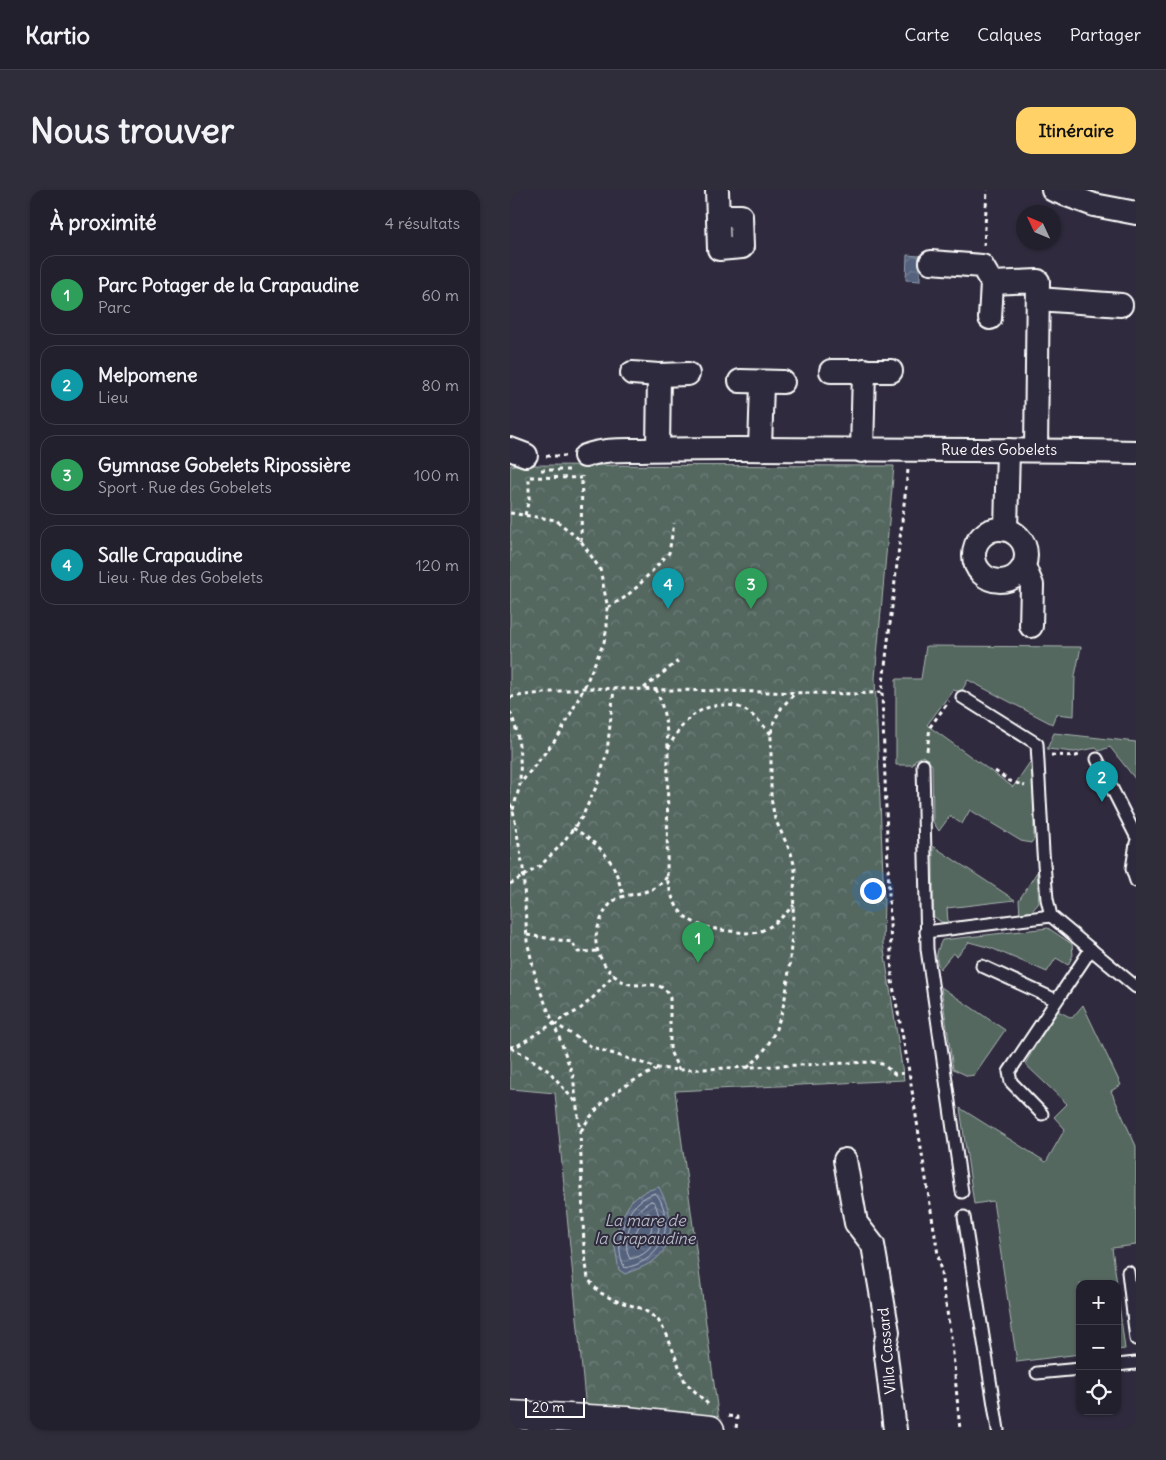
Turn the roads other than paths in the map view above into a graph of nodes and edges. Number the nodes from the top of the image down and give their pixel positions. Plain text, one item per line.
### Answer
1 (718, 190) edge
2 (1053, 190) edge
3 (1136, 213) edge
4 (719, 216) dead end
5 (931, 262) dead end
6 (987, 275) junction
7 (1038, 299) junction
8 (1121, 305) dead end
9 (990, 318) dead end
10 (864, 370) junction
11 (831, 371) dead end
12 (891, 371) dead end
13 (632, 372) dead end
14 (688, 374) dead end
15 (660, 375) junction
16 (762, 382) dead end
17 (658, 449) junction
18 (760, 449) junction
19 (1008, 450) junction
20 (1036, 450) junction
21 (862, 451) junction
22 (1136, 452) edge
23 (587, 463) road end
24 (1006, 530) junction
25 (1024, 566) junction
26 (1031, 626) dead end
27 (962, 697) road end
28 (1097, 759) road end
29 (923, 766) road end
30 (1136, 836) edge
31 (1136, 843) edge
32 (1136, 881) edge
33 (1051, 916) junction
34 (926, 932) junction
35 (1091, 948) junction
36 (982, 966) dead end
37 (1136, 987) edge
38 (1056, 1000) junction
39 (1042, 1114) dead end
40 (845, 1160) dead end
41 (962, 1192) dead end
42 (964, 1217) dead end
43 (1128, 1272) dead end
44 (1136, 1339) edge
45 (1136, 1363) edge
46 (1121, 1365) edge
47 (1076, 1369) edge
48 (1037, 1373) dead end
49 (510, 1415) edge
50 (714, 1418) edge
51 (626, 1425) edge
52 (895, 1430) edge
53 (998, 1430) edge

1 - 4 street
2 - 3 street
5 - 6 street
6 - 7 street
6 - 9 street
7 - 8 street
7 - 20 street
10 - 11 street
10 - 12 street
10 - 21 street
13 - 15 street
14 - 15 street
15 - 17 street
16 - 18 street
17 - 18 street, Rue des Gobelets
17 - 23 street, Rue des Gobelets
18 - 21 street, Rue des Gobelets
19 - 20 street, Rue des Gobelets
19 - 21 street, Rue des Gobelets
19 - 24 street
20 - 22 street, Rue des Gobelets
24 - 25 street
24 - 25 street
25 - 26 street
27 - 33 lane
28 - 30 lane
29 - 34 lane
31 - 32 lane
33 - 34 lane
33 - 35 lane
34 - 41 lane
35 - 37 lane
35 - 38 lane
36 - 38 lane
38 - 39 lane
40 - 52 street, Villa Cassard
42 - 53 lane
43 - 44 lane
45 - 46 lane
47 - 48 lane
49 - 51 main road
50 - 51 main road

